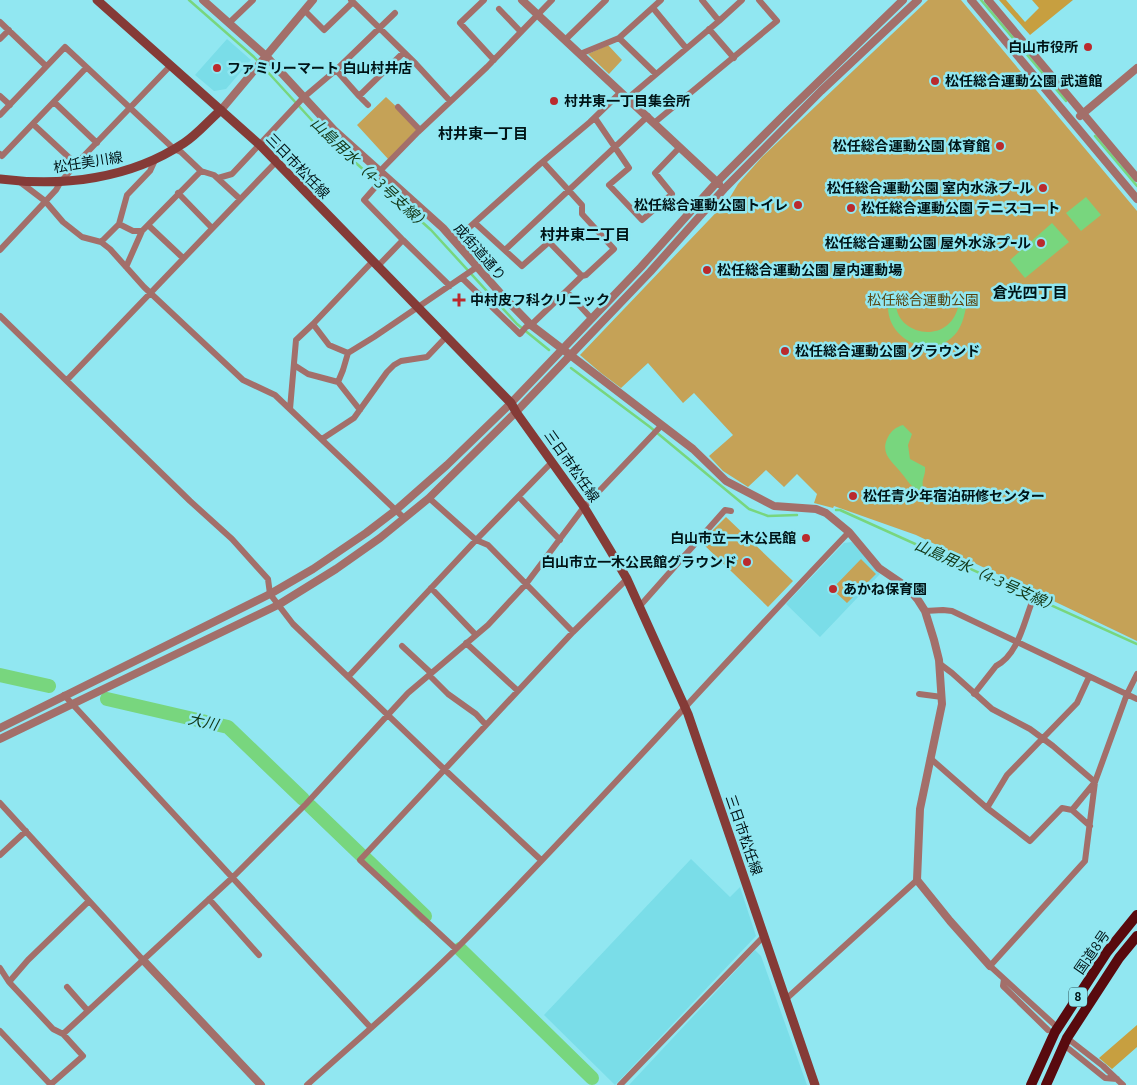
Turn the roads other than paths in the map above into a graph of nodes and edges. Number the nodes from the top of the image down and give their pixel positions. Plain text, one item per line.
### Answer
1 (97, 0) edge
2 (203, 0) edge
3 (253, 0) edge
4 (313, 0) edge
5 (484, 0) edge
6 (522, 0) edge
7 (552, 0) edge
8 (606, 0) edge
9 (661, 0) edge
10 (702, 0) edge
11 (742, 0) edge
12 (759, 0) edge
13 (903, 0) edge
14 (918, 0) edge
15 (971, 0) edge
16 (988, 0) edge
17 (352, 1) edge
18 (653, 8) junction
19 (499, 9) dead end
20 (304, 10) junction
21 (395, 13) dead end
22 (538, 14) junction
23 (719, 21) junction
24 (0, 22) edge
25 (229, 23) junction
26 (379, 28) junction
27 (709, 29) junction
28 (9, 30) junction
29 (521, 32) junction
30 (619, 38) junction
31 (0, 39) edge
32 (565, 40) junction
33 (686, 48) junction
34 (404, 52) junction
35 (580, 54) junction
36 (734, 58) junction
37 (494, 60) junction
38 (262, 61) junction
39 (171, 65) junction
40 (46, 66) junction
41 (86, 68) junction
42 (1137, 68) edge
43 (336, 70) junction
44 (656, 74) junction
45 (620, 92) junction
46 (0, 96) edge
47 (358, 96) junction
48 (628, 98) junction
49 (450, 101) junction
50 (54, 102) junction
51 (298, 103) junction
52 (10, 105) junction
53 (368, 105) dead end
54 (398, 107) dead end
55 (130, 108) junction
56 (221, 110) junction
57 (1083, 114) junction
58 (0, 116) edge
59 (648, 116) junction
60 (595, 118) junction
61 (1073, 122) junction
62 (654, 123) junction
63 (33, 124) junction
64 (420, 130) junction
65 (268, 136) junction
66 (97, 143) junction
67 (260, 145) junction
68 (616, 146) junction
69 (680, 147) junction
70 (174, 149) junction
71 (0, 154) edge
72 (156, 158) junction
73 (276, 162) junction
74 (543, 162) junction
75 (76, 164) junction
76 (201, 171) junction
77 (382, 176) junction
78 (218, 178) junction
79 (1137, 178) edge
80 (0, 179) edge
81 (20, 182) junction
82 (717, 182) junction
83 (60, 183) junction
84 (299, 186) junction
85 (724, 188) junction
86 (569, 191) junction
87 (178, 193) junction
88 (1137, 198) edge
89 (240, 199) junction
90 (45, 202) junction
91 (475, 223) junction
92 (119, 224) junction
93 (148, 225) junction
94 (212, 228) junction
95 (142, 231) junction
96 (403, 240) junction
97 (454, 241) junction
98 (101, 242) junction
99 (0, 250) edge
100 (505, 250) junction
101 (183, 258) junction
102 (375, 264) junction
103 (126, 267) junction
104 (469, 273) junction
105 (582, 276) junction
106 (450, 286) junction
107 (151, 292) junction
108 (567, 292) junction
109 (417, 308) junction
110 (0, 316) edge
111 (591, 318) junction
112 (313, 324) junction
113 (526, 328) junction
114 (446, 337) junction
115 (562, 348) junction
116 (348, 354) junction
117 (570, 354) junction
118 (294, 365) junction
119 (67, 380) junction
120 (338, 382) junction
121 (511, 403) junction
122 (290, 409) junction
123 (360, 410) junction
124 (516, 412) junction
125 (657, 430) junction
126 (322, 439) junction
127 (552, 462) junction
128 (519, 496) junction
129 (429, 498) junction
130 (584, 507) junction
131 (396, 510) junction
132 (731, 511) dead end
133 (404, 518) junction
134 (849, 532) junction
135 (476, 540) junction
136 (560, 540) junction
137 (626, 579) junction
138 (526, 584) junction
139 (431, 588) junction
140 (270, 594) junction
141 (1032, 602) dead end
142 (278, 605) junction
143 (639, 607) junction
144 (924, 611) junction
145 (573, 632) junction
146 (476, 635) junction
147 (1016, 642) junction
148 (466, 643) junction
149 (402, 646) dead end
150 (940, 664) junction
151 (430, 674) junction
152 (1137, 674) edge
153 (348, 677) junction
154 (1089, 677) junction
155 (518, 692) junction
156 (919, 694) dead end
157 (974, 694) junction
158 (1128, 694) junction
159 (64, 695) junction
160 (942, 697) junction
161 (1137, 699) edge
162 (72, 703) junction
163 (685, 708) junction
164 (387, 715) junction
165 (486, 725) junction
166 (0, 728) edge
167 (0, 739) edge
168 (1043, 739) junction
169 (930, 758) junction
170 (444, 770) junction
171 (1095, 782) junction
172 (0, 803) edge
173 (987, 808) junction
174 (1072, 810) junction
175 (1090, 826) junction
176 (26, 831) junction
177 (0, 855) edge
178 (541, 860) junction
179 (232, 878) junction
180 (917, 880) junction
181 (209, 899) junction
182 (89, 901) junction
183 (1137, 915) edge
184 (764, 936) junction
185 (1137, 936) edge
186 (456, 949) junction
187 (259, 955) dead end
188 (143, 960) junction
189 (990, 966) junction
190 (0, 968) edge
191 (9, 982) junction
192 (67, 988) dead end
193 (786, 999) junction
194 (88, 1011) junction
195 (371, 1028) junction
196 (1053, 1029) junction
197 (0, 1031) edge
198 (63, 1034) junction
199 (1067, 1038) junction
200 (1069, 1049) dead end
201 (1117, 1079) junction
202 (50, 1085) edge
203 (261, 1085) edge
204 (307, 1085) edge
205 (620, 1085) edge
206 (815, 1085) edge
207 (1031, 1085) edge
208 (1046, 1085) edge
209 (1123, 1085) edge

1 - 39 main road, 三日市松任線
2 - 25 street, 成街道通り
3 - 25 street
4 - 20 street
5 - 37 street
6 - 22 street
7 - 22 street
8 - 32 street
9 - 18 street
10 - 23 street
11 - 23 street
12 - 36 street
13 - 82 street
14 - 85 street
15 - 61 street
16 - 57 street
17 - 20 street
17 - 26 street
18 - 30 street
18 - 33 street
19 - 29 street
20 - 38 street
21 - 26 street
22 - 29 street
22 - 32 street
23 - 27 street
24 - 28 street
25 - 38 street, 成街道通り
26 - 34 street
26 - 43 street
27 - 33 street
27 - 36 street
28 - 31 street
28 - 40 street
29 - 37 street
30 - 35 street
30 - 44 street
32 - 35 street
33 - 44 street
34 - 47 street
34 - 49 street
35 - 45 street
36 - 62 street
37 - 49 street
38 - 51 street, 成街道通り
38 - 56 street
39 - 55 street
39 - 56 main road, 三日市松任線
40 - 41 street
40 - 52 street
41 - 50 street
41 - 55 street
42 - 57 street
43 - 47 street
43 - 51 street
44 - 48 street
45 - 48 street
45 - 60 street
46 - 52 street
47 - 53 street
48 - 59 street
49 - 64 street
50 - 63 street
50 - 66 street
51 - 65 street
51 - 77 street, 成街道通り
52 - 58 street
54 - 64 street
55 - 66 street
55 - 70 street
56 - 67 main road, 三日市松任線
56 - 70 main road, 松任美川線
57 - 61 street
57 - 79 street
59 - 62 street
59 - 68 street
60 - 68 street
60 - 74 street
61 - 88 street
62 - 69 street
63 - 71 street
63 - 75 street
64 - 77 street
65 - 67 street
65 - 84 street
66 - 75 street
67 - 73 main road, 三日市松任線
67 - 78 street
68 - 69 street
68 - 86 street
69 - 82 street
70 - 72 main road, 松任美川線
70 - 76 street
72 - 83 main road, 松任美川線
72 - 92 street
73 - 84 main road, 三日市松任線
73 - 89 street
74 - 86 street
74 - 91 street
75 - 83 street
76 - 78 street
76 - 87 street
77 - 96 street
77 - 97 street, 成街道通り
78 - 89 street
80 - 81 main road, 松任美川線
81 - 83 main road, 松任美川線
81 - 90 street
82 - 85 street
82 - 111 street
83 - 90 street
84 - 102 main road, 三日市松任線
85 - 117 street
86 - 100 street
86 - 105 street
87 - 93 street
87 - 94 street
89 - 94 street
90 - 98 street
90 - 99 street
91 - 97 street
91 - 100 street
92 - 95 street
92 - 98 street
93 - 95 street
93 - 101 street
94 - 101 street
95 - 103 street
96 - 102 street
96 - 106 street
97 - 104 street, 成街道通り
98 - 103 street
100 - 105 street
101 - 107 street
102 - 109 main road, 三日市松任線
102 - 112 street
103 - 107 street
104 - 106 street
104 - 113 street, 成街道通り
104 - 113 street
105 - 108 street
106 - 109 street
107 - 119 street
107 - 122 street
108 - 111 street
108 - 113 street
109 - 114 main road, 三日市松任線
109 - 116 street
110 - 119 street
111 - 115 street
112 - 116 street
112 - 118 street
113 - 115 street, 成街道通り
114 - 121 main road, 三日市松任線
114 - 123 street
115 - 117 street, 成街道通り
115 - 121 street
116 - 120 street
117 - 124 street
117 - 125 street, 成街道通り
118 - 120 street
118 - 122 street
119 - 140 street
120 - 123 street
121 - 124 main road, 三日市松任線
121 - 131 street
122 - 126 street
123 - 126 street
124 - 127 main road, 三日市松任線
124 - 129 street
125 - 130 street
125 - 134 street, 成街道通り
126 - 131 street
127 - 128 street
127 - 130 main road, 三日市松任線
128 - 135 street
128 - 136 street
129 - 133 street
129 - 135 street
130 - 136 street
130 - 137 main road, 三日市松任線
131 - 133 street
131 - 140 street
132 - 143 street
133 - 142 street
134 - 144 street
134 - 163 street
135 - 138 street
135 - 139 street
136 - 138 street
137 - 143 main road, 三日市松任線
137 - 145 street
138 - 145 street
138 - 146 street
139 - 146 street
139 - 153 street
140 - 142 street
140 - 159 street
141 - 147 street
142 - 153 street
142 - 162 street
143 - 163 main road, 三日市松任線
144 - 147 street
144 - 150 street
145 - 155 street
146 - 148 street
147 - 154 street
147 - 157 street
148 - 151 street
148 - 155 street
149 - 151 street
150 - 157 street
150 - 160 street
151 - 164 street
151 - 165 street
152 - 158 street
153 - 164 street
154 - 158 street
154 - 168 street
155 - 165 street
156 - 160 street
157 - 168 street
158 - 161 street
158 - 171 street
159 - 162 street
159 - 166 street
160 - 169 street
162 - 167 street
162 - 179 street
163 - 178 street
163 - 184 main road, 三日市松任線
164 - 170 street
164 - 179 street
165 - 170 street
168 - 171 street
168 - 173 street
169 - 173 street
169 - 180 street
170 - 178 street
170 - 186 street
171 - 174 street
171 - 175 street
172 - 176 street
173 - 174 street
174 - 175 street
175 - 189 street
176 - 177 street
176 - 182 street
178 - 186 street
179 - 181 street
179 - 195 street
180 - 189 street
180 - 193 street
181 - 187 street
181 - 188 street
182 - 188 street
182 - 191 street
183 - 196 highway, 国道8号 / 8
184 - 193 main road, 三日市松任線
184 - 205 street
185 - 199 highway, 国道8号 / 8
186 - 195 street
188 - 194 street
188 - 203 street
189 - 196 street
190 - 191 street
191 - 198 street
192 - 194 street
193 - 206 main road, 三日市松任線
194 - 198 street
195 - 204 street
196 - 207 highway, 国道8号 / 8
197 - 202 street
198 - 202 street
199 - 201 street
199 - 208 highway, 国道8号 / 8
200 - 201 street
201 - 209 street

